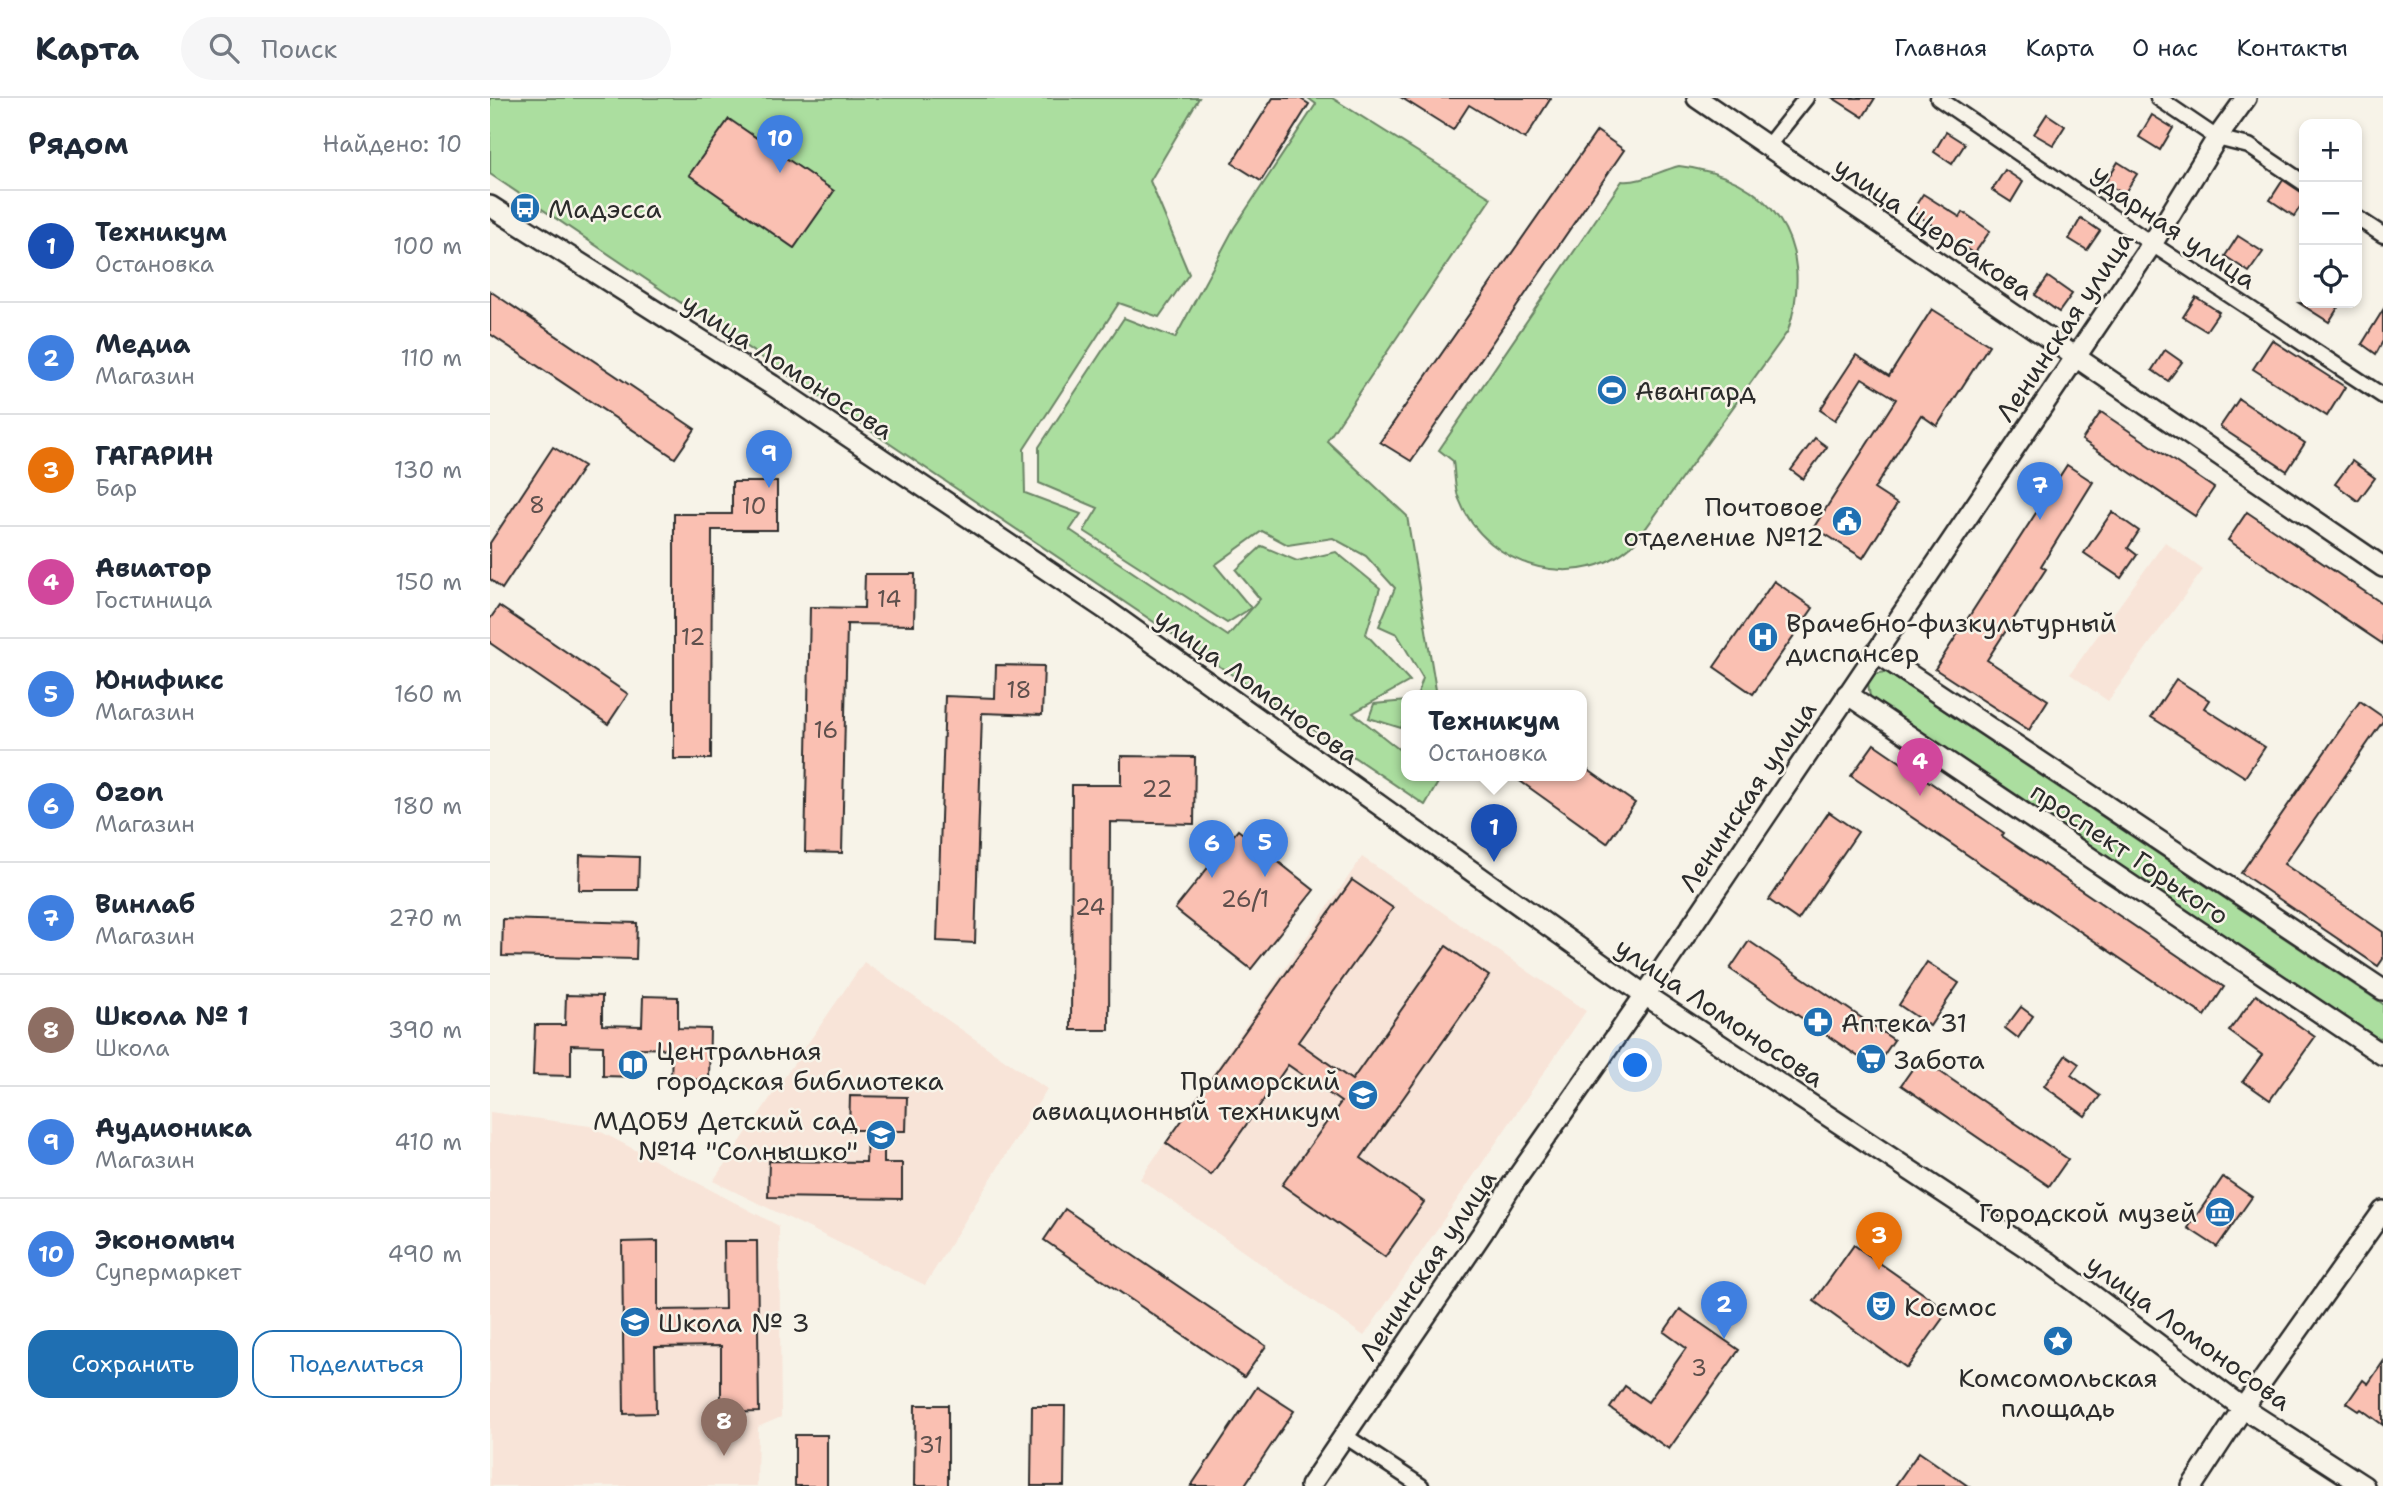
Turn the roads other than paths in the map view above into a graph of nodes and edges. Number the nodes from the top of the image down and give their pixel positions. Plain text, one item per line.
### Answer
1 (1697, 98) edge
2 (1806, 98) edge
3 (1938, 98) edge
4 (2158, 98) edge
5 (2246, 98) edge
6 (2217, 138) junction
7 (1768, 147) junction
8 (2303, 182) edge
9 (490, 206) edge
10 (2362, 221) edge
11 (2383, 235) edge
12 (2152, 244) junction
13 (2076, 356) junction
14 (2383, 396) edge
15 (2383, 567) edge
16 (1876, 652) junction
17 (1847, 694) junction
18 (2383, 990) edge
19 (1645, 995) junction
20 (2383, 1055) edge
21 (2383, 1211) edge
22 (2243, 1408) junction
23 (1345, 1436) junction
24 (1310, 1486) edge
25 (1421, 1486) edge
26 (2192, 1486) edge
27 (2364, 1486) edge

1 - 7 main road, улица Щербакова
2 - 7 street
3 - 12 street, Ударная улица
4 - 6 street
5 - 6 main road, Ленинская улица
6 - 8 street
6 - 12 main road, Ленинская улица
7 - 13 main road, улица Щербакова
9 - 19 main road, улица Ломоносова
10 - 11 street
12 - 13 main road, Ленинская улица
12 - 14 street, Ударная улица
13 - 15 main road, улица Щербакова
13 - 16 main road, Ленинская улица
16 - 17 main road, Ленинская улица
16 - 18 main road, проспект Горького
17 - 19 main road, Ленинская улица
17 - 20 main road, проспект Горького
19 - 22 main road, улица Ломоносова
19 - 23 main road, Ленинская улица
21 - 22 main road
22 - 26 main road
22 - 27 main road, улица Ломоносова
23 - 24 main road, Ленинская улица
23 - 25 street

